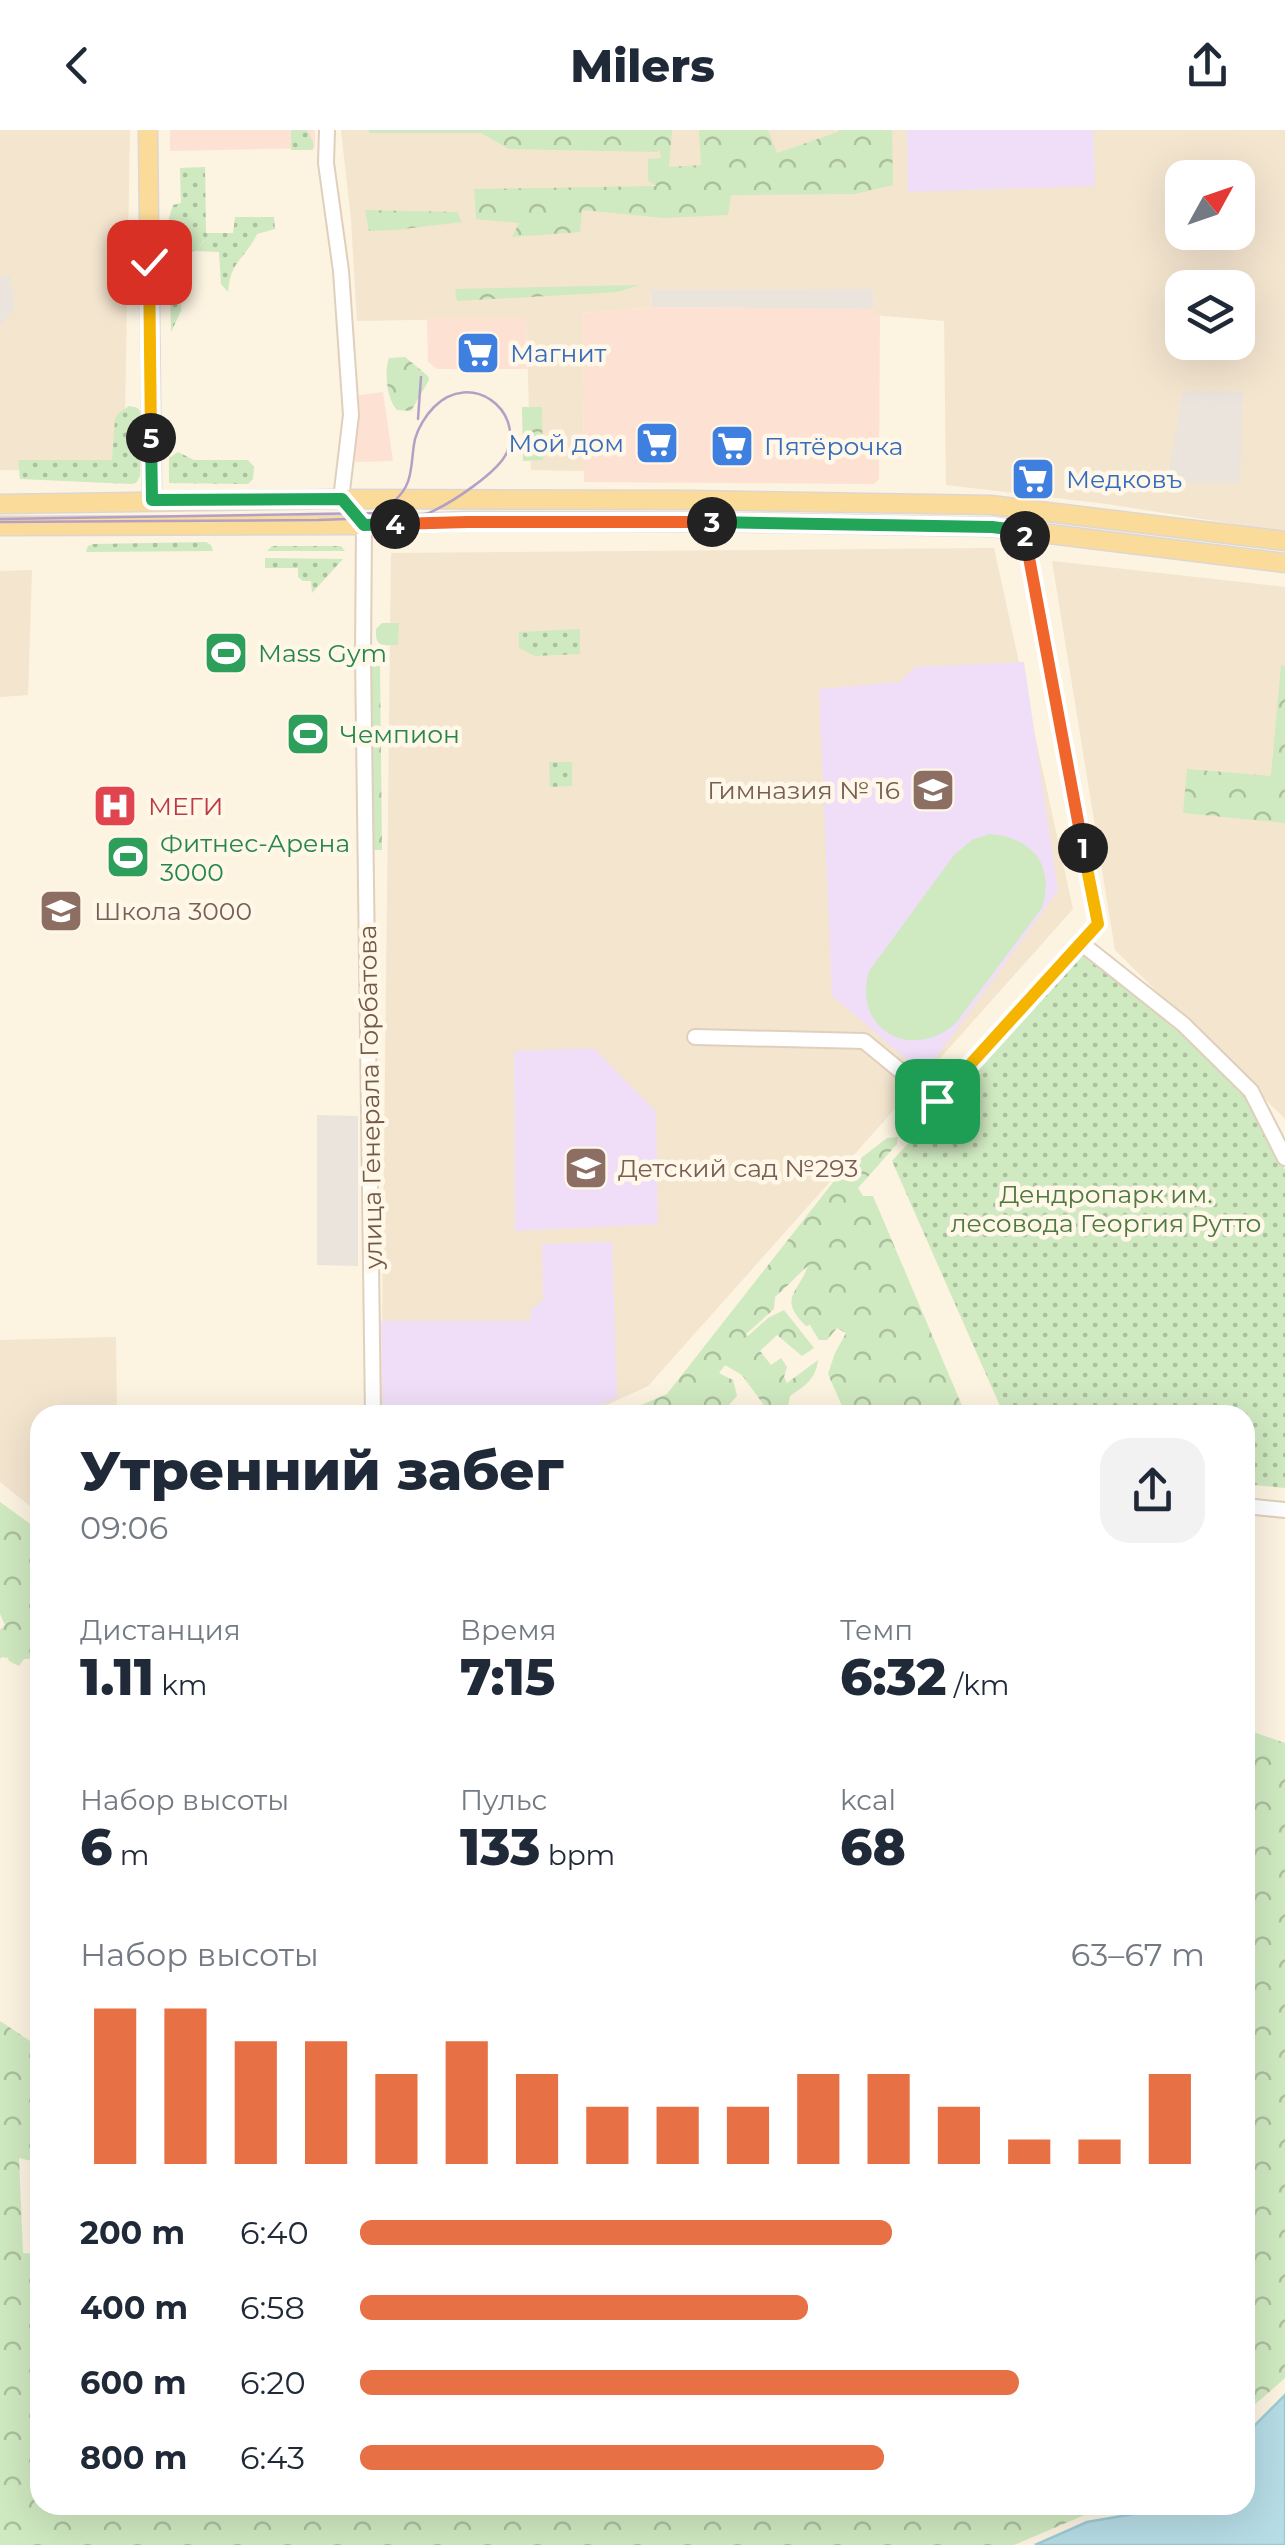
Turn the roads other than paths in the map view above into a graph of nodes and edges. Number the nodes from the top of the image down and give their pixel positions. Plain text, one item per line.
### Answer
1 (148, 130) edge
2 (327, 130) edge
3 (342, 499) junction
4 (152, 500) junction
5 (0, 504) edge
6 (1025, 509) junction
7 (364, 525) junction
8 (0, 526) edge
9 (1024, 531) junction
10 (1285, 542) edge
11 (1285, 563) edge
12 (1081, 942) junction
13 (695, 1037) dead end
14 (1285, 1158) edge
15 (374, 1405) edge
16 (1255, 1507) edge
17 (1285, 1510) edge

1 - 4 main road
2 - 3 street
3 - 4 main road
3 - 6 main road
3 - 7 street
4 - 5 main road
6 - 9 street
6 - 10 main road
7 - 8 main road
7 - 9 main road
7 - 15 street, улица Генерала Горбатова
9 - 11 main road
9 - 12 street
12 - 13 street
12 - 14 street
16 - 17 street

